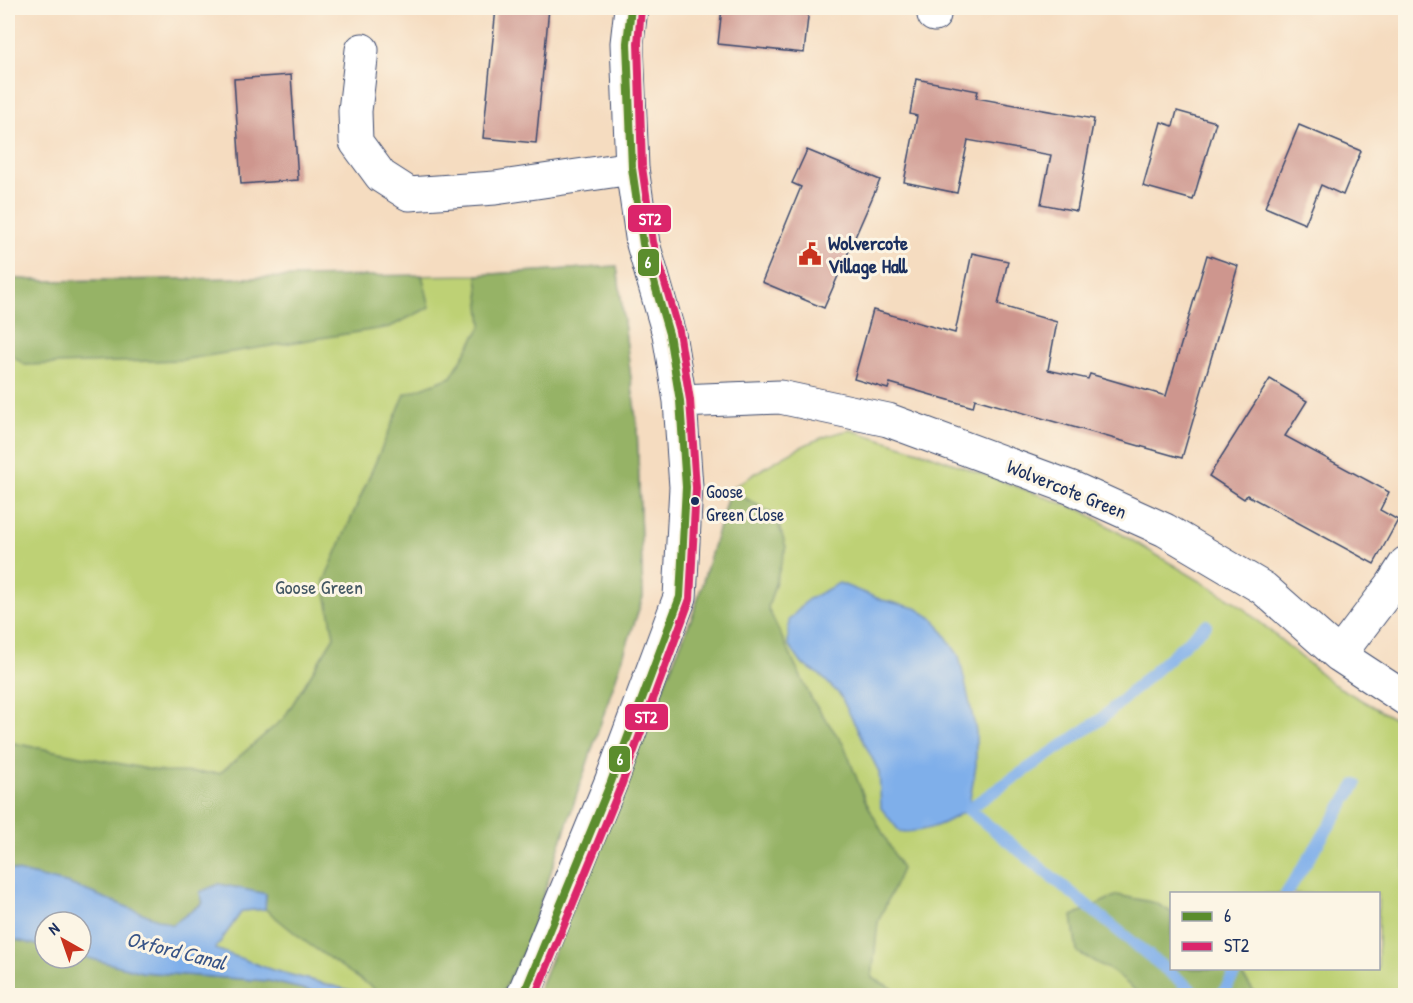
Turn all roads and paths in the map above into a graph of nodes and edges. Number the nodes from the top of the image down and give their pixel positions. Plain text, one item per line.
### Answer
1 (631, 8) edge
2 (362, 50) dead end
3 (632, 168) junction
4 (681, 401) junction
5 (1406, 563) edge
6 (1339, 656) junction
7 (1406, 699) edge
8 (523, 996) edge

1 - 3 street
2 - 3 street
3 - 4 street
4 - 6 street, Wolvercote Green
4 - 8 street
5 - 6 street
6 - 7 street, Wolvercote Green

